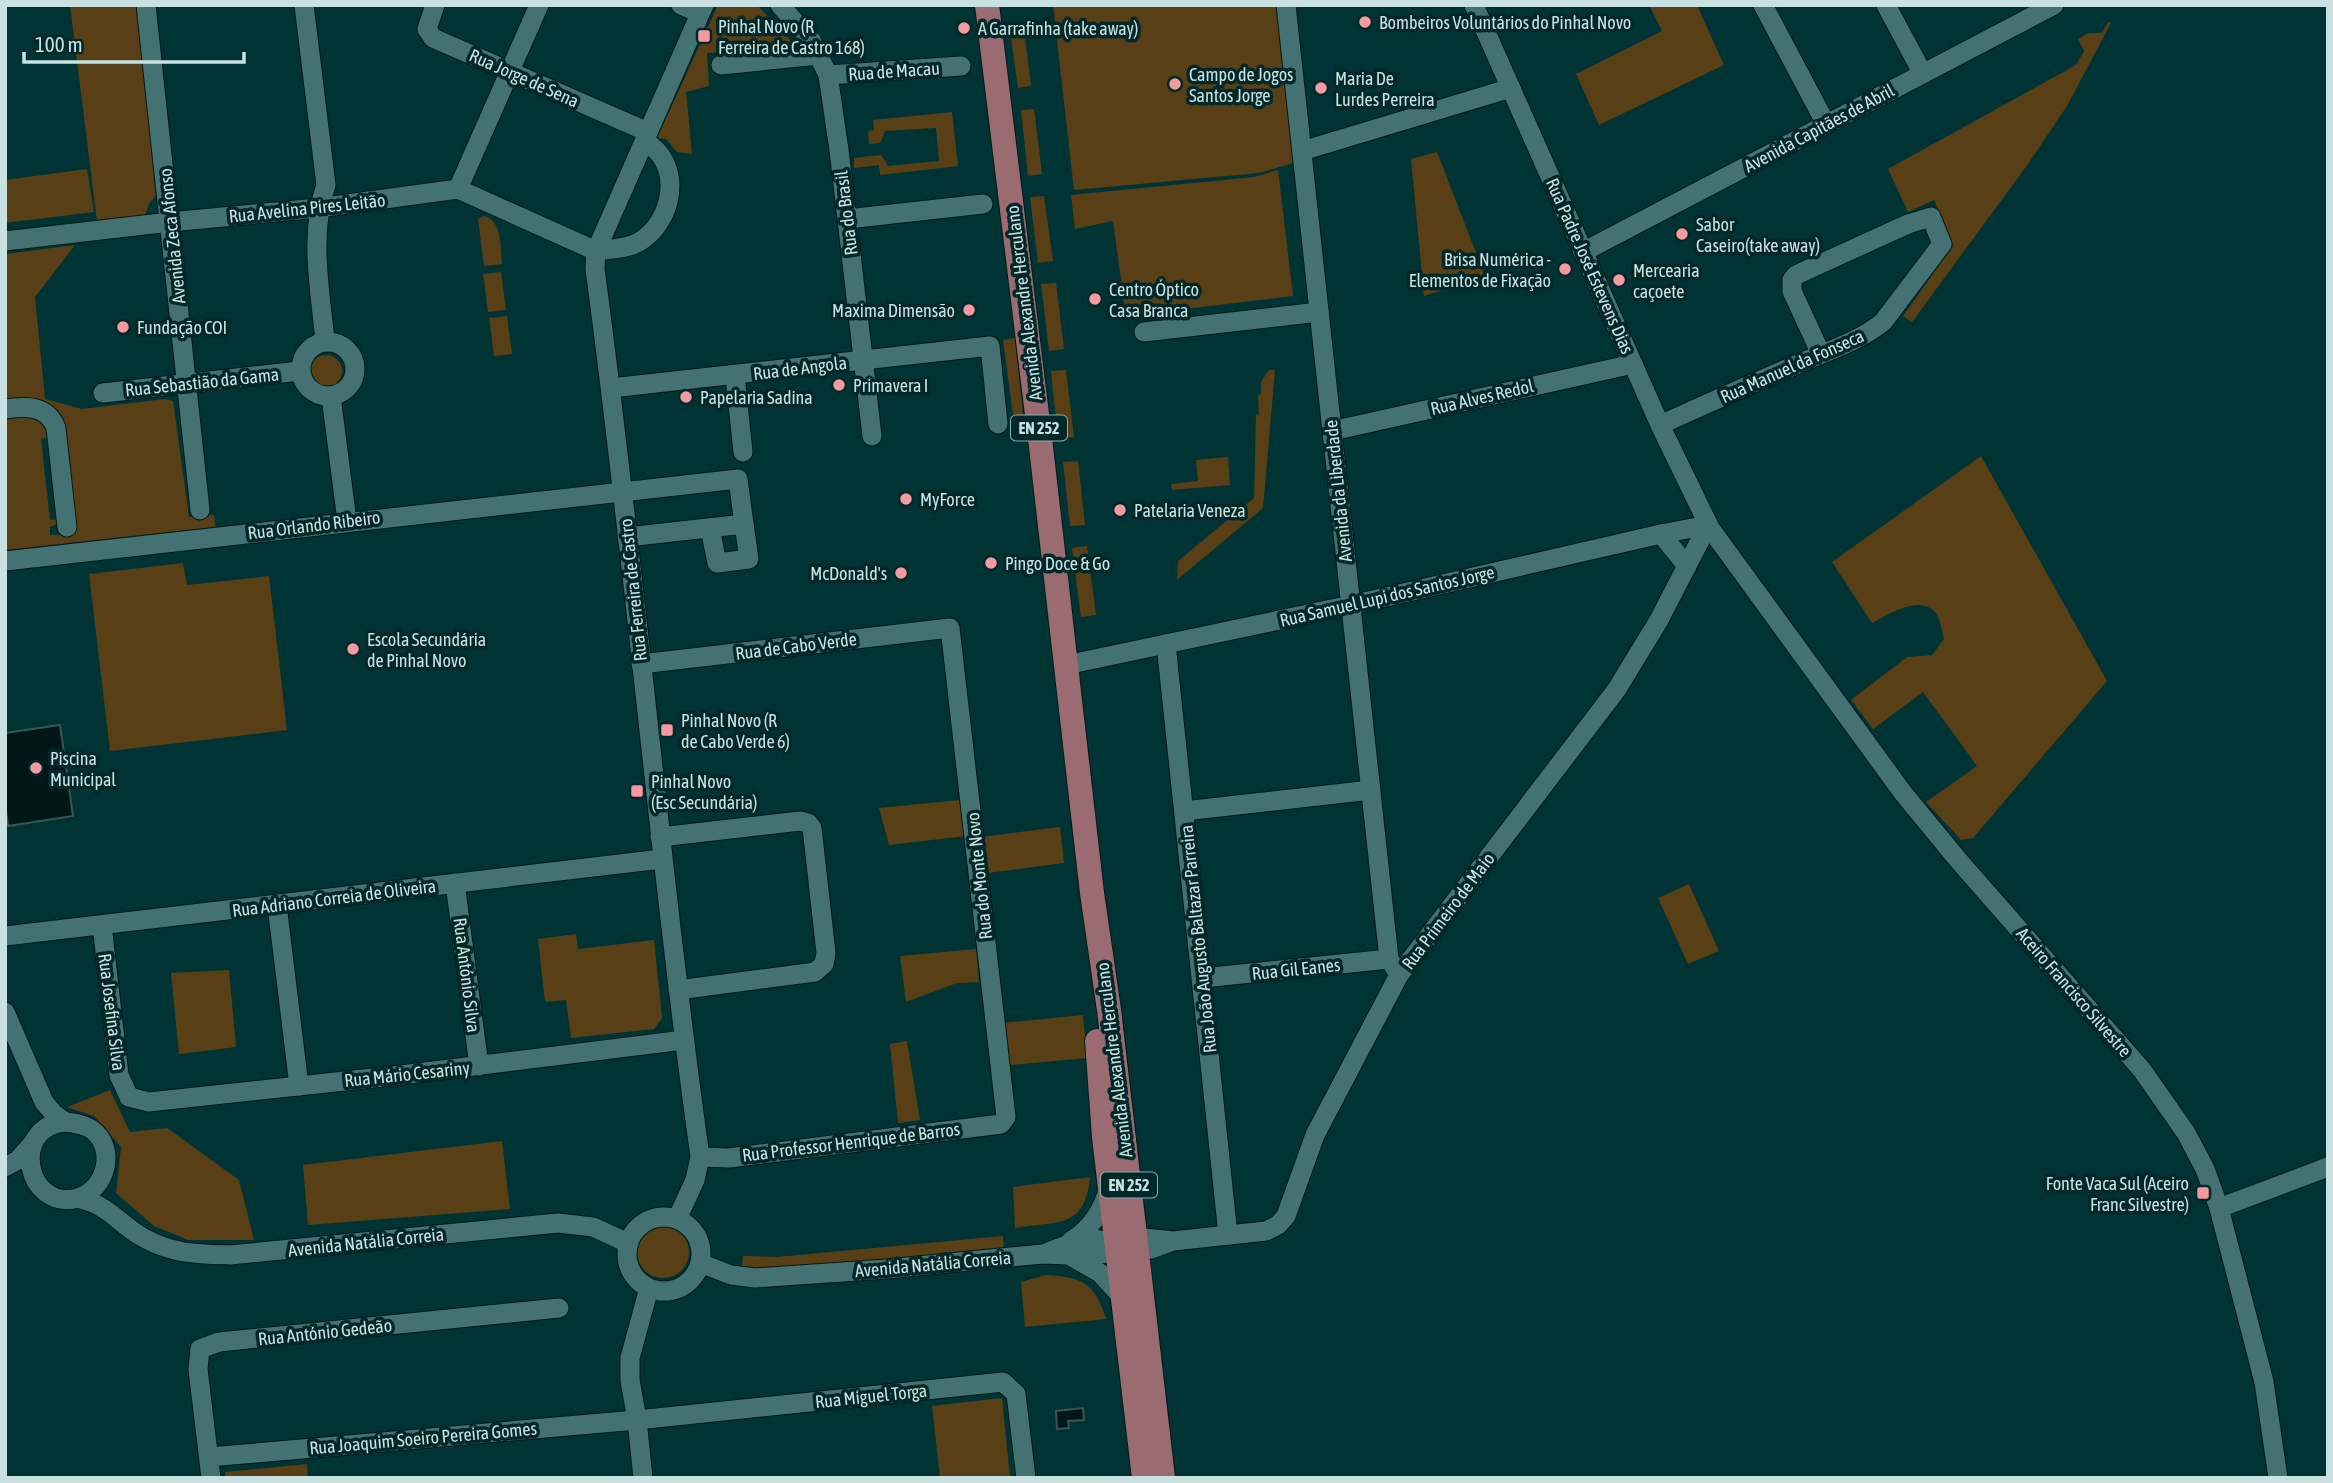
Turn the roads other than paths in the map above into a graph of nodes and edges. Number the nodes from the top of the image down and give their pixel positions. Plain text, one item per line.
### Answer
1 (146, 5) edge
2 (304, 5) edge
3 (435, 5) edge
4 (539, 5) edge
5 (780, 5) edge
6 (987, 5) edge
7 (1286, 5) edge
8 (1763, 5) edge
9 (1886, 5) edge
10 (2054, 5) edge
11 (695, 8) edge
12 (1482, 8) edge
13 (819, 55) junction
14 (721, 65) dead end
15 (961, 66) dead end
16 (510, 72) junction
17 (1923, 74) junction
18 (828, 75) junction
19 (1511, 88) junction
20 (1826, 124) junction
21 (647, 136) junction
22 (1301, 151) junction
23 (458, 189) junction
24 (983, 204) dead end
25 (318, 208) junction
26 (847, 219) junction
27 (170, 222) junction
28 (5, 242) edge
29 (596, 251) junction
30 (1583, 251) junction
31 (1319, 312) junction
32 (1144, 332) dead end
33 (324, 341) junction
34 (1821, 354) junction
35 (863, 360) junction
36 (1633, 364) junction
37 (300, 371) junction
38 (735, 376) junction
39 (187, 384) junction
40 (611, 388) junction
41 (103, 393) dead end
42 (331, 396) junction
43 (5, 409) edge
44 (998, 424) dead end
45 (1660, 425) junction
46 (1332, 431) junction
47 (872, 436) dead end
48 (743, 452) dead end
49 (622, 491) junction
50 (200, 510) dead end
51 (347, 521) junction
52 (744, 524) junction
53 (1708, 525) junction
54 (67, 527) dead end
55 (710, 528) junction
56 (1661, 534) junction
57 (627, 537) junction
58 (5, 561) edge
59 (1687, 566) junction
60 (1351, 605) junction
61 (950, 628) joint
62 (1166, 644) junction
63 (641, 664) junction
64 (1066, 665) junction
65 (1371, 790) junction
66 (1184, 811) junction
67 (660, 836) junction
68 (662, 859) junction
69 (455, 883) junction
70 (1092, 893) junction
71 (277, 905) junction
72 (102, 925) junction
73 (5, 936) edge
74 (1394, 967) junction
75 (1202, 978) junction
76 (678, 990) junction
77 (5, 1012) edge
78 (684, 1040) junction
79 (479, 1066) junction
80 (299, 1086) junction
81 (129, 1097) joint
82 (44, 1102) junction
83 (65, 1122) junction
84 (1001, 1124) joint
85 (36, 1139) junction
86 (700, 1157) junction
87 (2328, 1167) edge
88 (5, 1168) edge
89 (34, 1178) junction
90 (101, 1180) junction
91 (1109, 1186) junction
92 (78, 1198) junction
93 (2219, 1208) junction
94 (113, 1213) junction
95 (677, 1219) junction
96 (1228, 1235) junction
97 (628, 1242) junction
98 (1126, 1246) junction
99 (1057, 1250) junction
100 (700, 1263) junction
101 (649, 1288) junction
102 (1122, 1297) junction
103 (559, 1308) dead end
104 (637, 1420) junction
105 (209, 1457) junction
106 (211, 1478) edge
107 (643, 1478) edge
108 (1026, 1478) edge
109 (1144, 1478) edge
110 (1163, 1478) edge
111 (2278, 1478) edge

1 - 27 street, Avenida Zeca Afonso
2 - 25 street
3 - 16 street, Rua Jorge de Sena
4 - 16 street
5 - 13 street, Rua do Brasil
6 - 64 main road, Avenida Alexandre Herculano / EN 252
7 - 22 street, Avenida da Liberdade
8 - 20 street
9 - 17 street
10 - 17 street, Avenida Capitães de Abril
11 - 21 street, Rua Ferreira de Castro
12 - 19 street, Rua Padre José Estevens Dias
13 - 14 street
13 - 18 street, Rua do Brasil
15 - 18 street, Rua de Macau
16 - 21 street, Rua Jorge de Sena
16 - 23 street
17 - 20 street, Avenida Capitães de Abril
18 - 26 street, Rua do Brasil
19 - 22 street
19 - 30 street, Rua Padre José Estevens Dias
20 - 30 street, Avenida Capitães de Abril
21 - 29 street, Rua Ferreira de Castro
21 - 29 street
22 - 31 street, Avenida da Liberdade
23 - 25 street, Rua Avelina Pires Leitão
23 - 29 street
24 - 26 street
25 - 27 street, Rua Avelina Pires Leitão
25 - 33 street
26 - 35 street, Rua do Brasil
27 - 28 street, Rua Avelina Pires Leitão
27 - 39 street, Avenida Zeca Afonso
29 - 40 street, Rua Ferreira de Castro
30 - 36 street, Rua Padre José Estevens Dias
31 - 32 street
31 - 46 street, Avenida da Liberdade
33 - 37 street
33 - 42 street
34 - 34 street, Rua Manuel da Fonseca
34 - 45 street, Rua Manuel da Fonseca
35 - 38 street, Rua de Angola
35 - 44 street, Rua de Angola
35 - 47 street, Rua do Brasil
36 - 45 street, Rua Padre José Estevens Dias
36 - 46 street, Rua Alves Redol
37 - 39 street, Rua Sebastião da Gama
37 - 42 street
38 - 40 street, Rua de Angola
38 - 48 street
39 - 41 street, Rua Sebastião da Gama
39 - 50 street, Avenida Zeca Afonso
40 - 49 street, Rua Ferreira de Castro
42 - 51 street
43 - 54 street
45 - 53 street, Rua Padre José Estevens Dias
46 - 60 street, Avenida da Liberdade
49 - 51 street, Rua Orlando Ribeiro
49 - 52 street, Rua Orlando Ribeiro
49 - 57 street, Rua Ferreira de Castro
51 - 58 street, Rua Orlando Ribeiro
52 - 55 street
52 - 55 street
53 - 56 street, Rua Samuel Lupi dos Santos Jorge
53 - 59 street, Rua Primeiro de Maio
53 - 93 street, Aceiro Francisco Silvestre
55 - 57 street
56 - 59 street
56 - 60 street, Rua Samuel Lupi dos Santos Jorge
57 - 63 street, Rua Ferreira de Castro
59 - 74 street, Rua Primeiro de Maio
60 - 62 street, Rua Samuel Lupi dos Santos Jorge
60 - 65 street, Avenida da Liberdade
61 - 63 street, Rua de Cabo Verde
61 - 84 street, Rua do Monte Novo
62 - 64 street, Rua Samuel Lupi dos Santos Jorge
62 - 66 street, Rua João Augusto Baltazar Parreira
63 - 67 street, Rua Ferreira de Castro
64 - 70 main road, Avenida Alexandre Herculano / EN 252
65 - 66 street
65 - 74 street, Avenida da Liberdade
66 - 75 street, Rua João Augusto Baltazar Parreira
67 - 68 street, Rua Ferreira de Castro
67 - 76 street
68 - 69 street, Rua Adriano Correia de Oliveira
68 - 76 street, Rua Ferreira de Castro
69 - 71 street, Rua Adriano Correia de Oliveira
69 - 79 street, Rua António Silva
70 - 91 main road, Avenida Alexandre Herculano / EN 252
70 - 98 main road, Avenida Alexandre Herculano / EN 252
71 - 72 street, Rua Adriano Correia de Oliveira
71 - 80 street
72 - 73 street, Rua Adriano Correia de Oliveira
72 - 81 street, Rua Josefina Silva
74 - 75 street, Rua Gil Eanes
74 - 96 street, Rua Primeiro de Maio
75 - 96 street, Rua João Augusto Baltazar Parreira
76 - 78 street, Rua Ferreira de Castro
77 - 82 street
78 - 79 street, Rua Mário Cesariny
78 - 86 street, Rua Ferreira de Castro
79 - 80 street, Rua Mário Cesariny
80 - 81 street, Rua Mário Cesariny
82 - 83 street
82 - 85 street
83 - 85 street
83 - 90 street
84 - 86 street, Rua Professor Henrique de Barros
85 - 88 street
85 - 89 street
86 - 95 street, Rua Ferreira de Castro
87 - 93 street
88 - 89 street
89 - 92 street
90 - 92 street
90 - 94 street, Avenida Natália Correia
91 - 98 main road, Avenida Alexandre Herculano / EN 252
91 - 99 street
92 - 94 street, Avenida Natália Correia
93 - 111 street, Aceiro Francisco Silvestre
94 - 97 street, Avenida Natália Correia
95 - 97 street
95 - 100 street
96 - 98 street, Rua Primeiro de Maio
97 - 101 street
98 - 99 street, Avenida Natália Correia
98 - 102 main road, Avenida Alexandre Herculano / EN 252
98 - 110 main road, Avenida Alexandre Herculano / EN 252
99 - 100 street, Avenida Natália Correia
99 - 102 street, Avenida Natália Correia
100 - 101 street
101 - 104 street
102 - 109 main road, Avenida Alexandre Herculano / EN 252
103 - 105 street, Rua António Gedeão
104 - 105 street, Rua Joaquim Soeiro Pereira Gomes
104 - 107 street
104 - 108 street, Rua Miguel Torga
105 - 106 street

